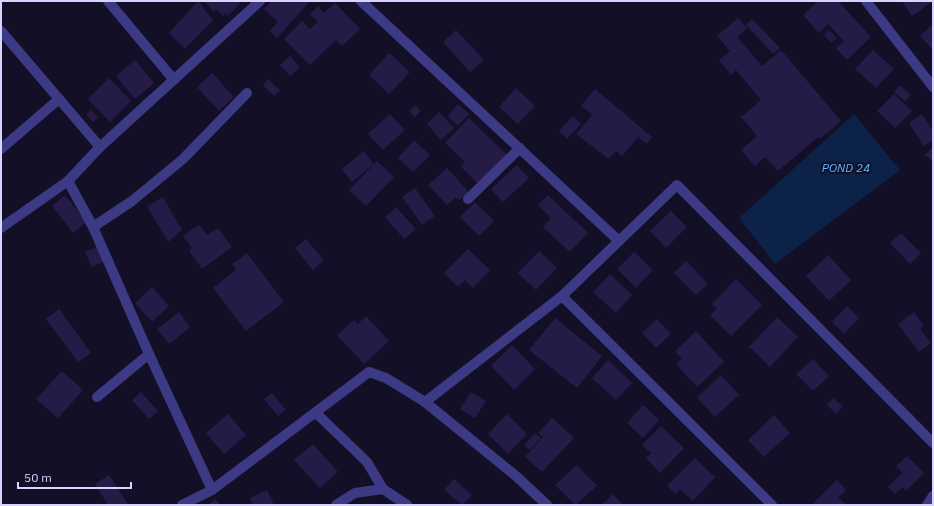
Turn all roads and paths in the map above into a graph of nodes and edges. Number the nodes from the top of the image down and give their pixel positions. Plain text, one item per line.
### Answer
1 (108, 1) edge
2 (260, 1) edge
3 (361, 1) edge
4 (866, 1) edge
5 (1, 31) edge
6 (174, 80) junction
7 (933, 87) edge
8 (247, 93) dead end
9 (59, 99) junction
10 (100, 147) junction
11 (520, 148) junction
12 (1, 149) edge
13 (68, 181) junction
14 (468, 200) dead end
15 (93, 227) junction
16 (1, 228) edge
17 (619, 241) junction
18 (562, 296) junction
19 (149, 354) junction
20 (97, 398) dead end
21 (425, 402) junction
22 (316, 413) junction
23 (933, 442) edge
24 (383, 489) junction
25 (212, 490) junction
26 (933, 496) edge
27 (182, 505) edge
28 (336, 505) edge
29 (407, 505) edge
30 (547, 505) edge
31 (772, 505) edge
32 (927, 505) edge

1 - 6 street
2 - 6 street
3 - 11 street
4 - 7 street
5 - 9 street
6 - 10 street
8 - 15 street
9 - 10 street
9 - 12 street
10 - 13 street
11 - 14 street
11 - 17 street
13 - 15 street
13 - 16 street
15 - 19 street
17 - 18 street
17 - 23 street
18 - 21 street
18 - 31 street
19 - 20 street
19 - 25 street
21 - 22 street
21 - 30 street
22 - 24 street
22 - 25 street
24 - 28 street
24 - 29 street
25 - 27 street
26 - 32 street

